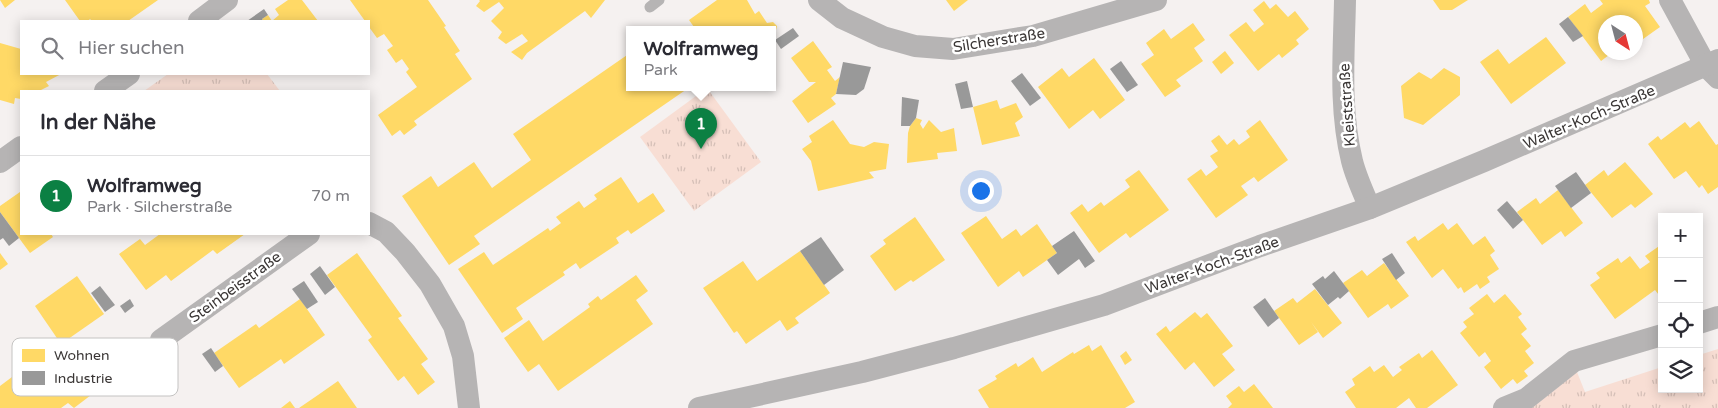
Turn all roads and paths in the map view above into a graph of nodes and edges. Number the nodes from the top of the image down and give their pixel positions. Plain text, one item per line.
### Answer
1 (226, 0) edge
2 (819, 0) edge
3 (1156, 0) edge
4 (1345, 0) edge
5 (1670, 0) edge
6 (200, 20) edge
7 (1714, 68) edge
8 (128, 75) edge
9 (105, 90) edge
10 (20, 148) edge
11 (0, 162) edge
12 (1370, 208) junction
13 (370, 224) edge
14 (308, 235) edge
15 (1718, 317) edge
16 (1703, 322) edge
17 (1658, 336) edge
18 (164, 338) edge
19 (469, 408) edge
20 (699, 408) edge
21 (1504, 408) edge

1 - 6 street
2 - 3 street, Silcherstraße
4 - 12 street, Kleiststraße
5 - 7 street
7 - 12 street, Walter-Koch-Straße
8 - 9 street
10 - 11 street
12 - 20 street, Walter-Koch-Straße
13 - 19 street
14 - 18 street, Steinbeisstraße
15 - 16 street
17 - 21 street

